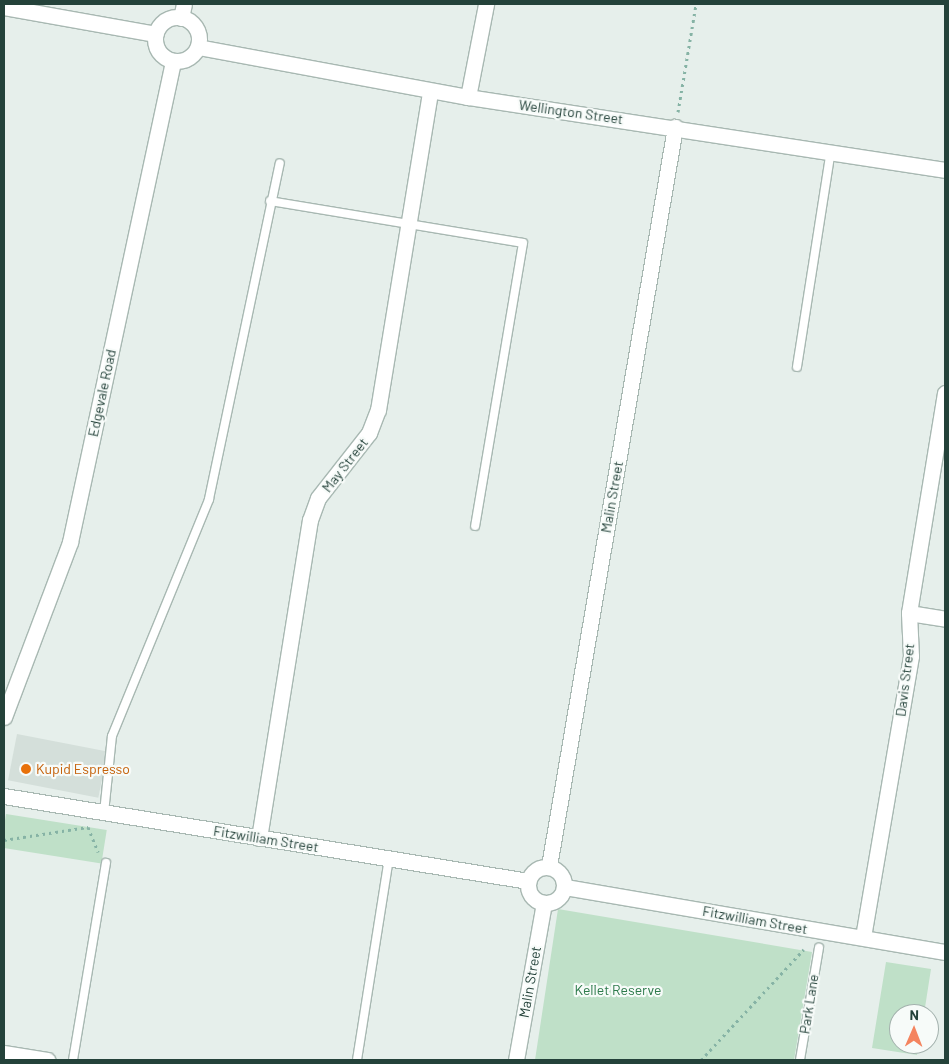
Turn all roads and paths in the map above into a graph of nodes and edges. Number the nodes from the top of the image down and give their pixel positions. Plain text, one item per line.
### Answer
1 (486, 4) edge
2 (696, 4) edge
3 (4, 7) edge
4 (183, 11) edge
5 (156, 34) junction
6 (198, 47) junction
7 (173, 60) junction
8 (430, 91) junction
9 (468, 97) junction
10 (675, 127) junction
11 (831, 151) junction
12 (280, 163) dead end
13 (945, 170) edge
14 (270, 201) junction
15 (408, 224) junction
16 (797, 367) dead end
17 (945, 392) edge
18 (475, 526) dead end
19 (909, 613) junction
20 (945, 619) edge
21 (4, 717) edge
22 (4, 796) edge
23 (104, 813) junction
24 (259, 838) junction
25 (4, 840) edge
26 (389, 859) junction
27 (106, 863) joint
28 (549, 866) junction
29 (528, 881) junction
30 (565, 887) junction
31 (544, 903) junction
32 (863, 937) junction
33 (807, 946) dead end
34 (818, 948) dead end
35 (945, 952) edge
36 (4, 1053) edge
37 (46, 1060) edge
38 (73, 1060) edge
39 (357, 1060) edge
40 (516, 1060) edge
41 (701, 1060) edge
42 (800, 1060) edge

1 - 9 street
2 - 10 path
3 - 5 street
4 - 5 street
4 - 6 street
5 - 7 street
6 - 7 street
6 - 8 street, Wellington Street
7 - 21 street, Edgevale Road
8 - 9 street, Wellington Street
8 - 15 street, May Street
9 - 10 street, Wellington Street
10 - 11 street, Wellington Street
10 - 28 street, Malin Street
11 - 13 street, Wellington Street
11 - 16 lane
12 - 14 lane
14 - 15 lane
14 - 23 lane
15 - 18 lane
15 - 24 street, May Street
17 - 19 street, Davis Street
19 - 20 street
19 - 32 street, Davis Street
22 - 23 street, Fitzwilliam Street
23 - 24 street, Fitzwilliam Street
24 - 26 street, Fitzwilliam Street
25 - 27 path
26 - 29 street, Fitzwilliam Street
26 - 39 lane
27 - 38 lane
28 - 29 street
28 - 30 street
29 - 31 street
30 - 31 street
30 - 32 street, Fitzwilliam Street
31 - 40 street, Malin Street
32 - 35 street, Fitzwilliam Street
33 - 41 path
34 - 42 lane, Park Lane
36 - 37 street

